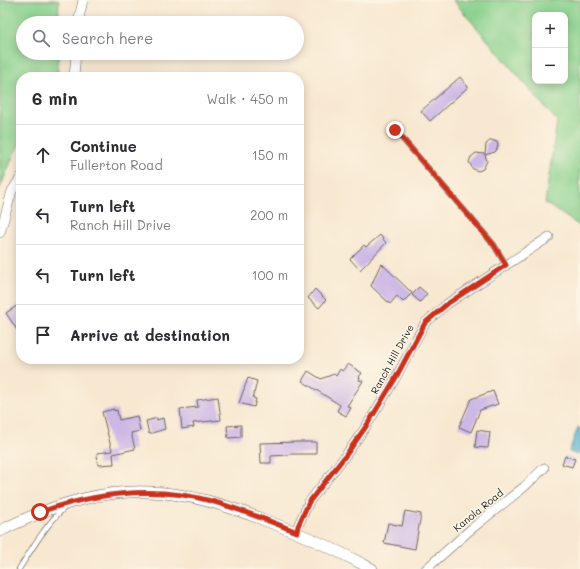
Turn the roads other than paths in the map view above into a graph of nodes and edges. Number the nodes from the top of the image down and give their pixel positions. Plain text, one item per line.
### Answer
1 (83, 0) edge
2 (80, 16) edge
3 (75, 60) edge
4 (74, 72) edge
5 (395, 130) dead end
6 (16, 185) edge
7 (0, 233) edge
8 (549, 237) dead end
9 (506, 265) junction
10 (544, 468) dead end
11 (68, 503) junction
12 (0, 531) edge
13 (297, 532) junction
14 (19, 569) edge
15 (372, 569) edge
16 (426, 569) edge

1 - 2 street
3 - 4 street
5 - 9 lane
6 - 7 street
8 - 9 street, Ranch Hill Drive
9 - 13 street, Ranch Hill Drive
10 - 16 street, Kanola Road
11 - 12 street
11 - 13 street
11 - 14 lane
13 - 15 street

